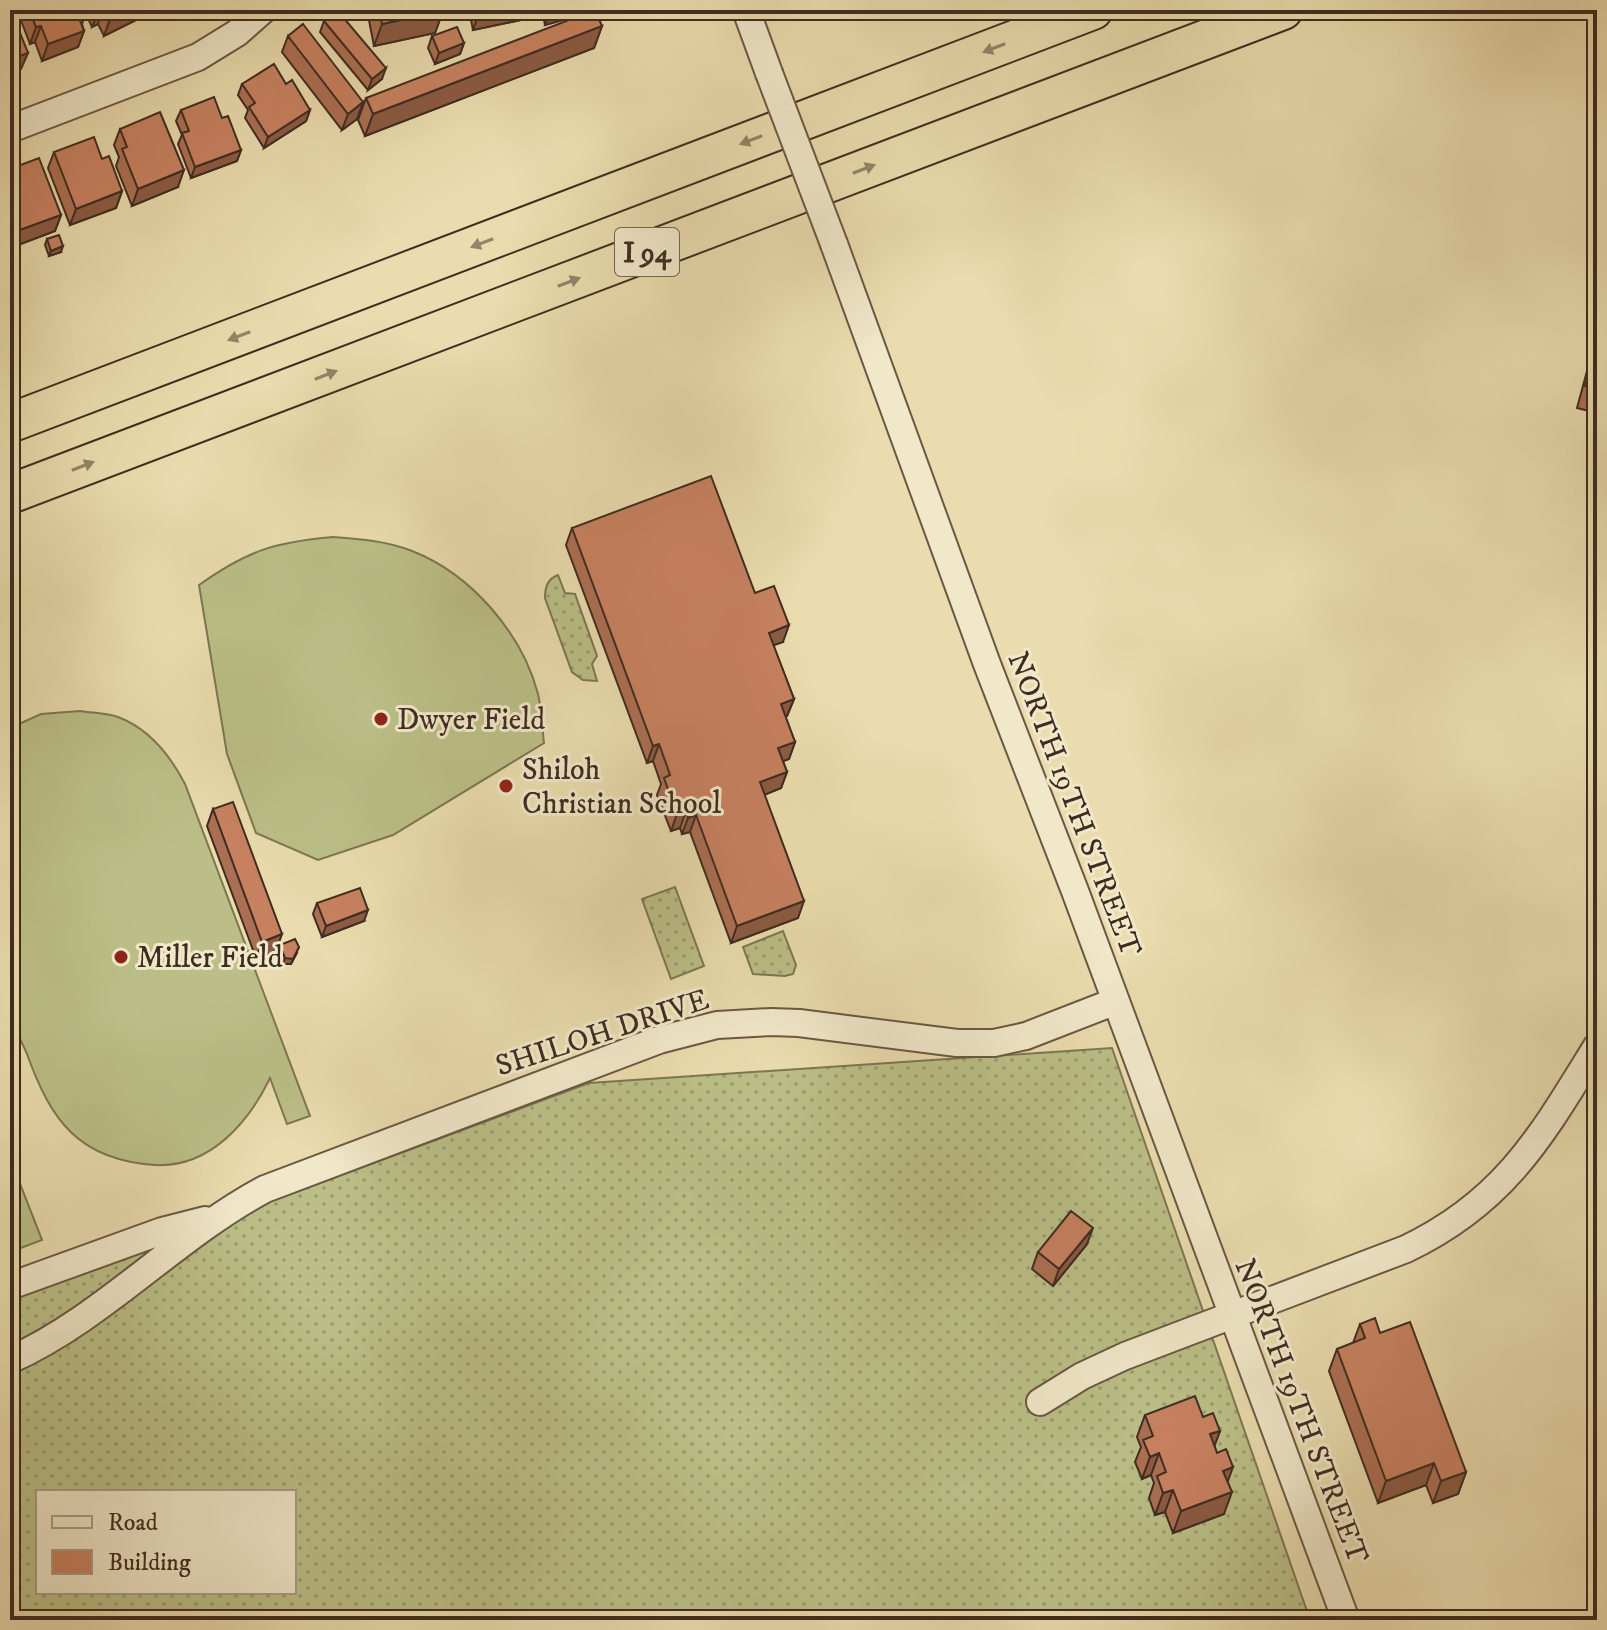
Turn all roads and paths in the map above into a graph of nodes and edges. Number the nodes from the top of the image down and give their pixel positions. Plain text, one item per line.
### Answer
1 (263, 10) edge
2 (746, 10) edge
3 (1093, 10) edge
4 (1283, 10) edge
5 (10, 129) edge
6 (10, 423) edge
7 (10, 494) edge
8 (1116, 1001) junction
9 (1597, 1046) edge
10 (220, 1216) junction
11 (10, 1286) edge
12 (1231, 1316) junction
13 (10, 1360) edge
14 (1040, 1402) dead end
15 (1346, 1620) edge

1 - 5 street
2 - 8 street, NORTH 19TH STREET, bridge
3 -> 6 highway, I 94
7 -> 4 highway, I 94
8 - 10 street, SHILOH DRIVE
8 - 12 street, NORTH 19TH STREET
9 - 12 street
10 - 11 street, SHILOH DRIVE
10 - 13 street, SHILOH DRIVE
12 - 14 street
12 - 15 street, NORTH 19TH STREET

